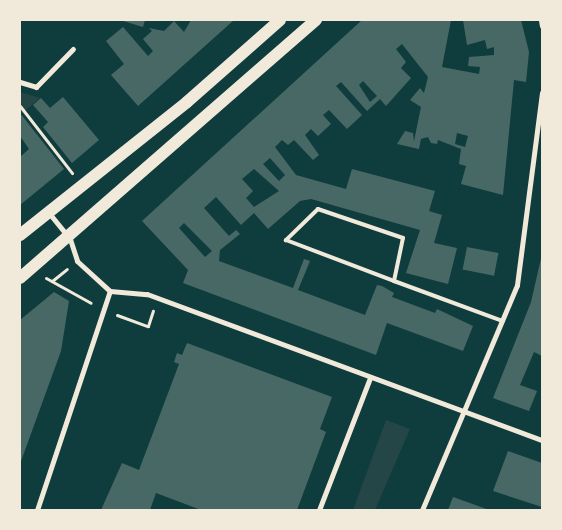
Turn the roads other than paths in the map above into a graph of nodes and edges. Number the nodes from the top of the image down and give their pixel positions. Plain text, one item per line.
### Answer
1 (280, 20) edge
2 (316, 20) edge
3 (541, 20) edge
4 (542, 26) edge
5 (73, 49) dead end
6 (20, 82) edge
7 (542, 93) edge
8 (48, 212) junction
9 (20, 235) edge
10 (70, 239) junction
11 (20, 278) edge
12 (394, 281) junction
13 (110, 291) junction
14 (503, 321) junction
15 (370, 378) junction
16 (464, 412) junction
17 (542, 440) edge
18 (37, 510) edge
19 (319, 510) edge
20 (422, 510) edge

1 - 8 main road
2 - 10 main road
3 - 4 street
5 - 6 street
7 - 14 street
8 - 9 main road
8 - 10 street
10 - 11 main road
10 - 13 street
12 - 12 lane
12 - 14 lane
13 - 15 street
13 - 18 street
14 - 16 street
15 - 16 street
15 - 19 street
16 - 17 street
16 - 20 street

